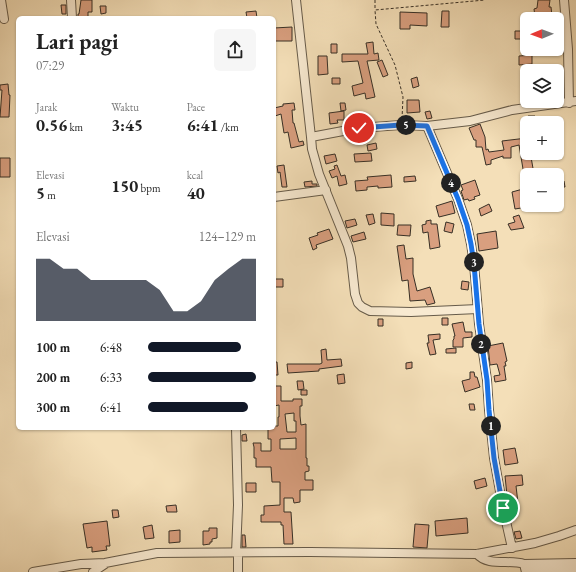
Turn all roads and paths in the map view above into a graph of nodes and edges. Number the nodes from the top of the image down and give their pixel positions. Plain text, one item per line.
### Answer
1 (1, 0) edge
2 (71, 0) edge
3 (296, 0) edge
4 (375, 0) edge
5 (485, 0) edge
6 (564, 0) edge
7 (375, 10) junction
8 (72, 16) edge
9 (4, 19) dead end
10 (572, 102) edge
11 (401, 125) junction
12 (427, 126) junction
13 (311, 137) junction
14 (326, 190) junction
15 (276, 197) edge
16 (478, 309) junction
17 (236, 430) edge
18 (576, 530) edge
19 (512, 548) junction
20 (237, 553) junction
21 (477, 554) junction
22 (106, 563) junction
23 (576, 563) edge
24 (81, 568) edge
25 (526, 569) edge
26 (576, 571) edge
27 (33, 572) edge
28 (93, 572) edge
29 (238, 572) edge

1 - 9 street
2 - 8 street
3 - 13 street
4 - 7 path
5 - 7 path
6 - 10 street
7 - 11 path
10 - 12 street
11 - 12 street
11 - 13 street
12 - 16 street
13 - 14 street
14 - 15 street
14 - 16 street
16 - 19 street
17 - 20 street
18 - 19 street
19 - 21 street
20 - 21 street
20 - 22 street
20 - 29 street
21 - 25 street
22 - 24 street
22 - 28 street
23 - 25 street
24 - 27 street
25 - 26 street

